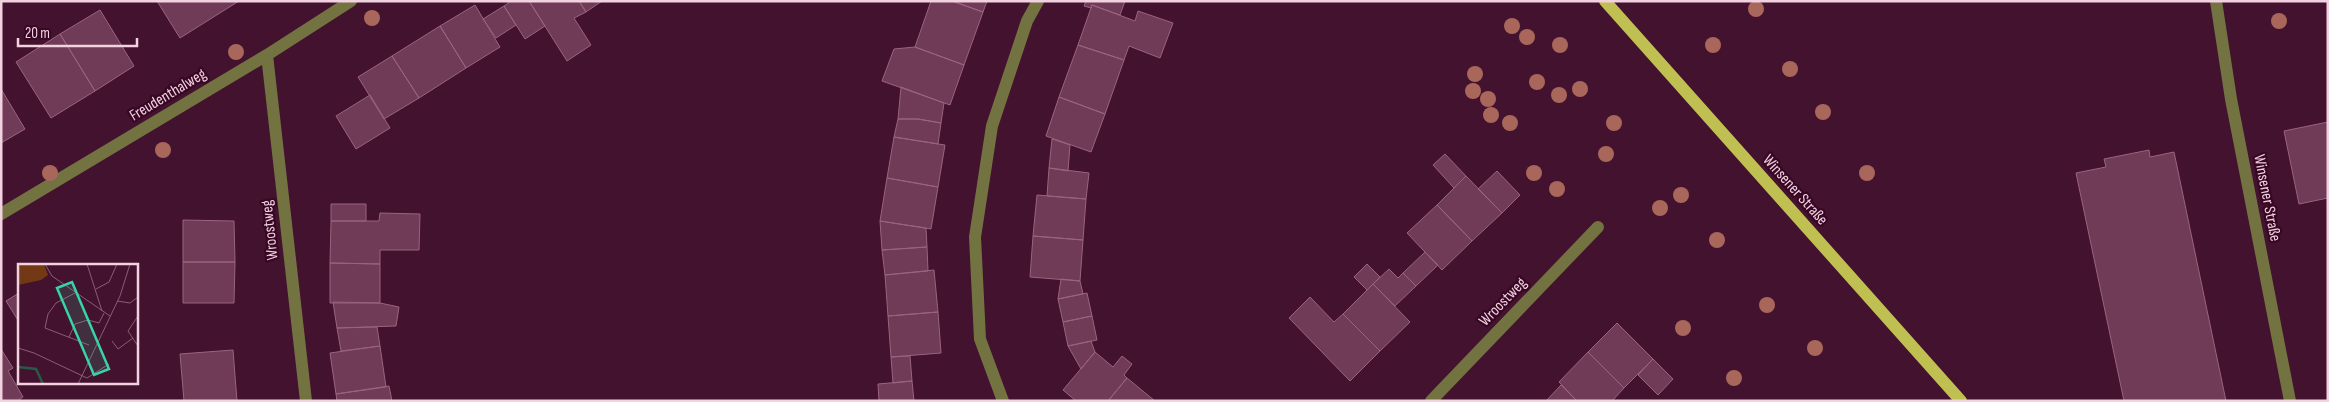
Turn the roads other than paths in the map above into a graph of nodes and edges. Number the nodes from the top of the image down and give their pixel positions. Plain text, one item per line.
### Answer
1 (351, 1) edge
2 (1038, 1) edge
3 (1605, 1) edge
4 (2216, 1) edge
5 (267, 55) junction
6 (1, 214) edge
7 (1598, 227) dead end
8 (306, 401) edge
9 (1003, 401) edge
10 (1431, 401) edge
11 (1961, 401) edge
12 (2290, 401) edge

1 - 5 street, Freudenthalweg
2 - 9 street
3 - 11 main road, Winsener Straße
4 - 12 street, Winsener Straße
5 - 6 street, Freudenthalweg
5 - 8 street, Wroostweg
7 - 10 street, Wroostweg

